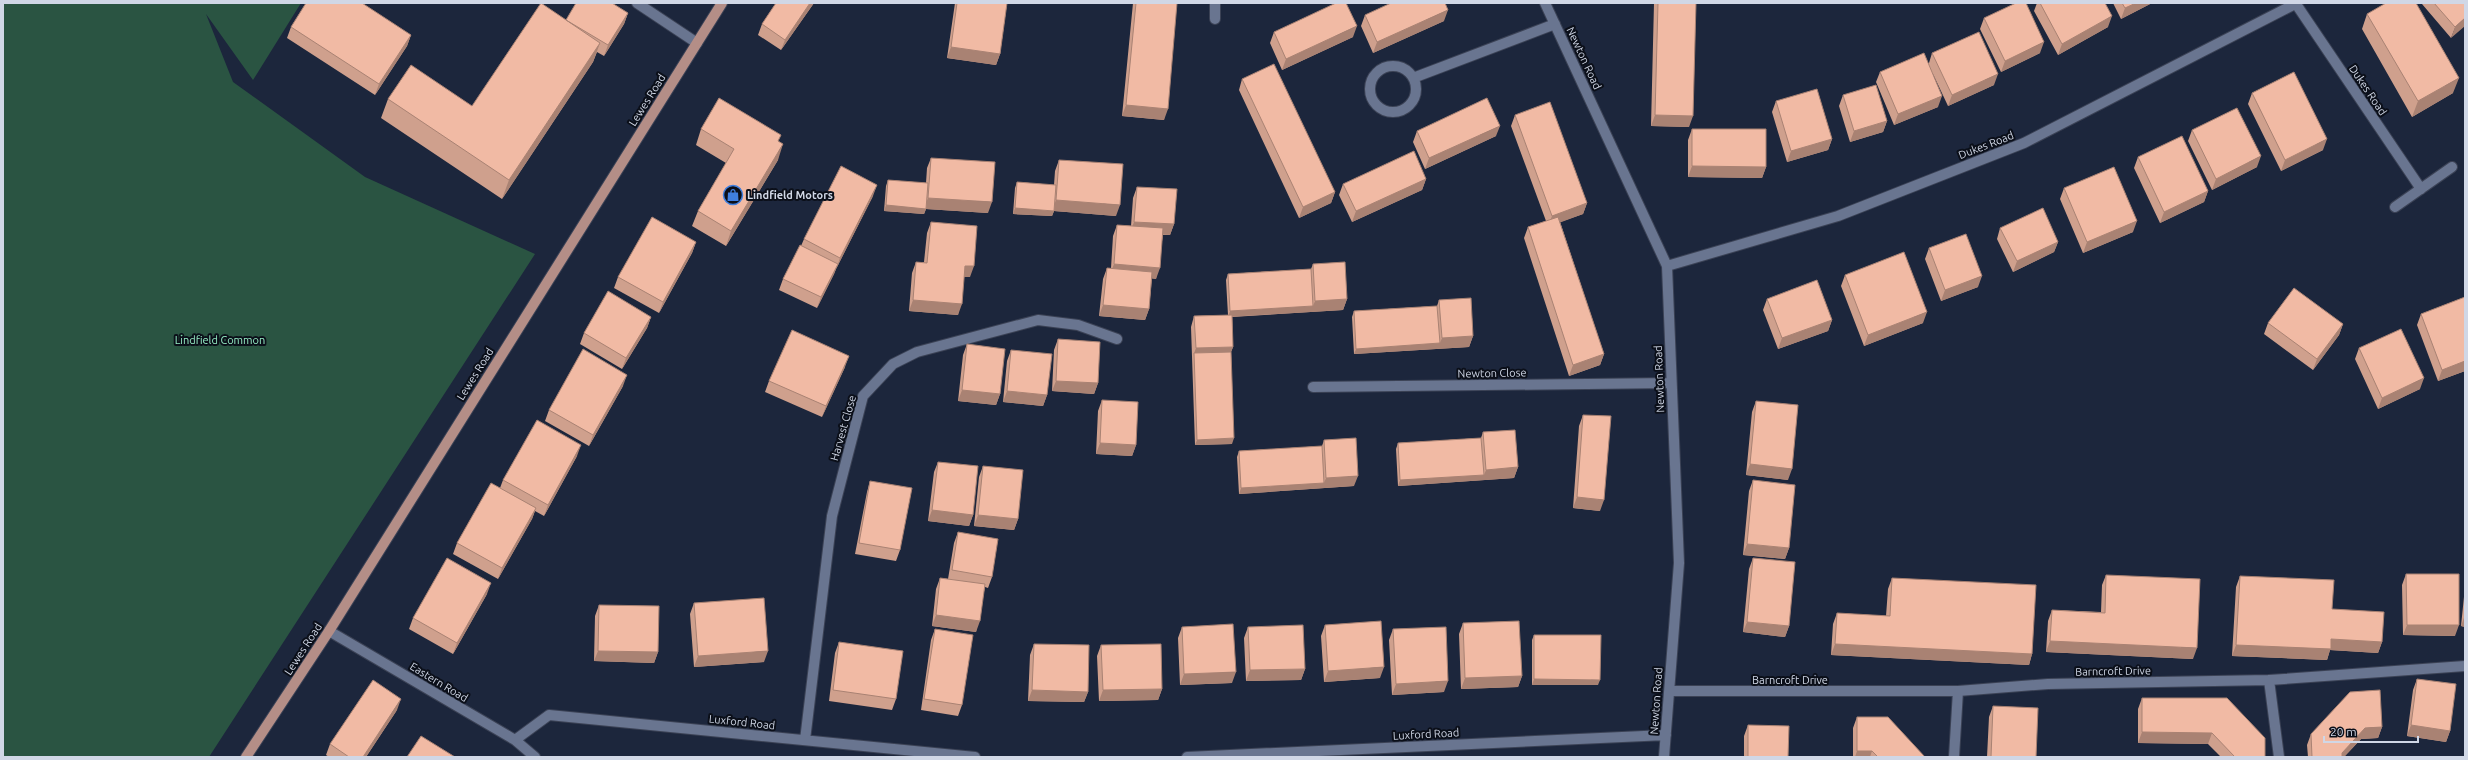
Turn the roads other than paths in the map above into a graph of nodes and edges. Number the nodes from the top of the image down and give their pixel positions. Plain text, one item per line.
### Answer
1 (637, 3) edge
2 (722, 3) edge
3 (1215, 3) edge
4 (1545, 3) edge
5 (2296, 3) edge
6 (1214, 19) dead end
7 (1554, 24) junction
8 (696, 43) junction
9 (1413, 78) junction
10 (2452, 167) dead end
11 (2421, 189) junction
12 (2395, 207) dead end
13 (1667, 266) junction
14 (1117, 340) dead end
15 (1670, 384) junction
16 (1313, 387) dead end
17 (329, 631) junction
18 (2465, 666) edge
19 (2269, 680) junction
20 (1958, 691) junction
21 (1670, 692) junction
22 (1666, 735) junction
23 (515, 740) junction
24 (805, 740) junction
25 (246, 757) edge
26 (535, 757) edge
27 (975, 757) edge
28 (1187, 757) edge
29 (1664, 757) edge
30 (1954, 757) edge
31 (2280, 757) edge

1 - 8 street
2 - 8 main road, Lewes Road
3 - 6 street
4 - 7 street, Newton Road
5 - 11 street, Dukes Road
5 - 13 street, Dukes Road
7 - 9 street, Newton Road
7 - 13 street, Newton Road
8 - 17 main road, Lewes Road
9 - 9 street
10 - 11 street
11 - 12 street
13 - 15 street, Newton Road
14 - 24 street, Harvest Close
15 - 16 street, Newton Close
15 - 21 street, Newton Road
17 - 23 street, Eastern Road
17 - 25 main road, Lewes Road
18 - 19 street, Barncroft Drive
19 - 20 street, Barncroft Drive
19 - 31 street
20 - 21 street, Barncroft Drive
20 - 30 street
21 - 22 street, Newton Road
22 - 28 street, Luxford Road
22 - 29 street, Newton Road
23 - 24 street, Luxford Road
23 - 26 street, Eastern Road
24 - 27 street, Luxford Road

